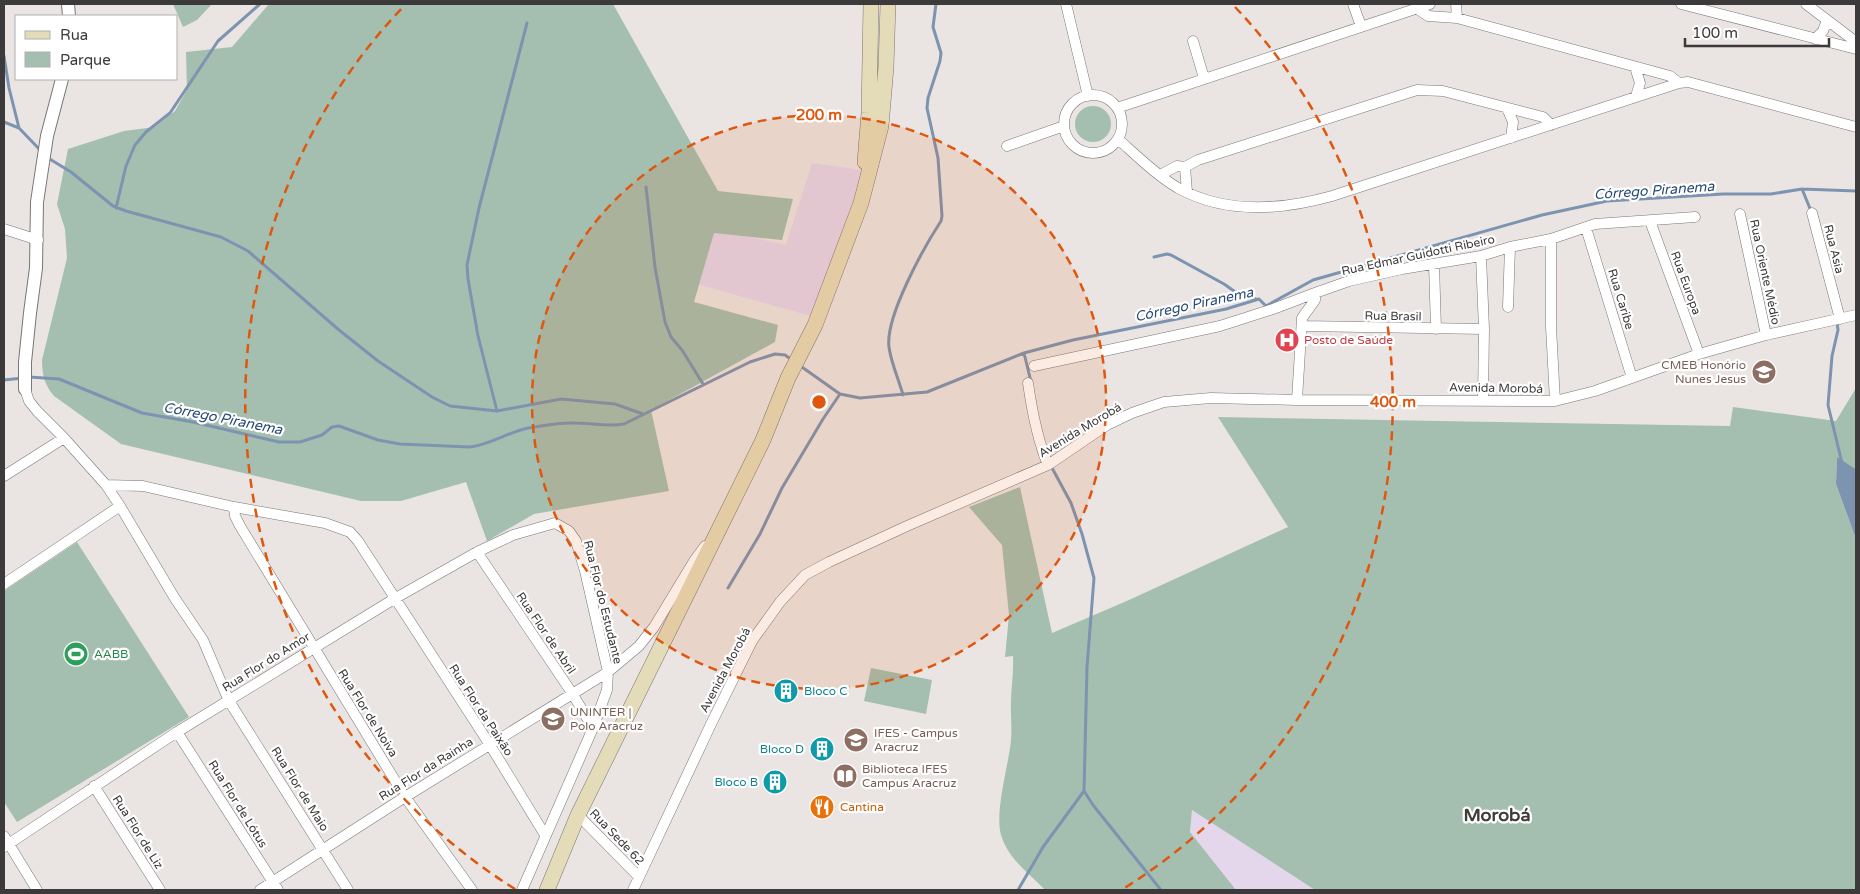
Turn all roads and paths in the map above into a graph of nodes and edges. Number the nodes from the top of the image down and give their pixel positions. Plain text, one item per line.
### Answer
1 (871, 4) edge
2 (888, 4) edge
3 (1066, 4) edge
4 (1353, 4) edge
5 (1430, 4) edge
6 (1456, 4) edge
7 (1681, 4) edge
8 (1806, 4) edge
9 (1416, 8) junction
10 (1457, 18) junction
11 (1827, 20) junction
12 (1361, 26) junction
13 (1815, 39) junction
14 (1193, 41) dead end
15 (1856, 42) edge
16 (1856, 49) edge
17 (1635, 67) junction
18 (1204, 78) junction
19 (62, 80) edge
20 (1679, 83) junction
21 (1088, 96) junction
22 (1636, 96) junction
23 (1117, 108) junction
24 (1507, 108) junction
25 (1551, 125) junction
26 (1064, 126) junction
27 (1856, 127) edge
28 (1511, 138) junction
29 (1118, 139) junction
30 (1007, 146) dead end
31 (1185, 167) junction
32 (1160, 175) junction
33 (1187, 192) junction
34 (861, 203) junction
35 (1812, 213) dead end
36 (1740, 214) dead end
37 (1695, 217) dead end
38 (1650, 221) junction
39 (1586, 228) junction
40 (4, 229) edge
41 (1551, 239) junction
42 (38, 240) junction
43 (1510, 247) junction
44 (1481, 256) junction
45 (1434, 264) junction
46 (1314, 292) junction
47 (1508, 307) dead end
48 (1856, 315) edge
49 (1840, 319) junction
50 (1302, 326) junction
51 (1436, 329) junction
52 (1484, 329) junction
53 (1766, 335) junction
54 (1699, 354) junction
55 (1034, 366) dead end
56 (1632, 378) junction
57 (1028, 383) dead end
58 (26, 389) joint
59 (1297, 400) junction
60 (1483, 400) junction
61 (1555, 401) junction
62 (64, 438) junction
63 (1048, 465) junction
64 (4, 476) edge
65 (106, 485) junction
66 (120, 506) junction
67 (234, 507) junction
68 (555, 523) joint
69 (714, 541) junction
70 (477, 552) junction
71 (4, 584) edge
72 (394, 599) junction
73 (313, 647) junction
74 (608, 672) junction
75 (572, 693) junction
76 (229, 701) junction
77 (593, 728) junction
78 (177, 732) junction
79 (490, 745) junction
80 (94, 786) junction
81 (405, 797) junction
82 (578, 815) junction
83 (545, 835) junction
84 (5, 842) edge
85 (323, 850) junction
86 (639, 877) junction
87 (275, 886) edge
88 (38, 890) edge
89 (160, 890) edge
90 (260, 890) edge
91 (348, 890) edge
92 (472, 890) edge
93 (522, 890) edge
94 (548, 890) edge
95 (633, 890) edge

1 - 34 main road
2 - 34 main road
3 - 21 street
4 - 12 street
5 - 9 street
6 - 10 street
7 - 13 street
8 - 11 street
9 - 10 street
9 - 12 street
10 - 17 street
11 - 13 street
11 - 15 street
12 - 18 street
13 - 16 street
14 - 18 street
17 - 20 street
17 - 22 street
18 - 23 street
19 - 42 street
20 - 22 street
20 - 27 street
21 - 23 street
21 - 26 street
22 - 25 street
23 - 29 street
24 - 25 street
24 - 28 street
24 - 31 street
25 - 28 street
26 - 29 street
26 - 30 street
28 - 33 street
29 - 32 street
31 - 32 street
31 - 33 street
32 - 33 street
34 - 69 main road
35 - 49 street, Rua Asia
36 - 53 street, Rua Oriente Médio
37 - 38 street, Rua Edmar Guidotti Ribeiro
38 - 39 street, Rua Edmar Guidotti Ribeiro
38 - 54 street, Rua Europa
39 - 41 street, Rua Edmar Guidotti Ribeiro
39 - 56 street, Rua Caribe
40 - 42 street
41 - 43 street, Rua Edmar Guidotti Ribeiro
41 - 61 street
42 - 58 street
43 - 44 street, Rua Edmar Guidotti Ribeiro
43 - 47 street
44 - 45 street, Rua Edmar Guidotti Ribeiro
44 - 52 street
45 - 46 street, Rua Edmar Guidotti Ribeiro
45 - 51 street
46 - 50 street
46 - 55 street, Rua Edmar Guidotti Ribeiro
48 - 49 street, Avenida Morobá
49 - 53 street, Avenida Morobá
50 - 51 street, Rua Brasil
50 - 59 street
51 - 52 street, Rua Brasil
52 - 60 street
53 - 54 street, Avenida Morobá
54 - 56 street, Avenida Morobá
56 - 61 street, Avenida Morobá
57 - 63 street
58 - 62 street, Rua Flor de Maio
59 - 60 street, Avenida Morobá
59 - 63 street, Avenida Morobá
60 - 61 street, Avenida Morobá
62 - 64 street
62 - 65 street, Rua Flor de Maio
63 - 86 street, Avenida Morobá
65 - 66 street, Rua Flor de Maio
65 - 67 street, Rua Flor da Paixão
66 - 71 street
66 - 76 street, Rua Flor de Maio
67 - 72 street, Rua Flor da Paixão
67 - 73 street, Rua Flor de Noiva
68 - 70 street, Rua Flor do Amor
68 - 74 street, Rua Flor do Estudante
69 - 74 street, Rua Flor da Rainha
69 - 82 main road
70 - 72 street, Rua Flor do Amor
70 - 75 street, Rua Flor de Abril
72 - 73 street, Rua Flor do Amor
72 - 79 street, Rua Flor da Paixão
73 - 76 street, Rua Flor do Amor
73 - 81 street, Rua Flor de Noiva
74 - 75 street, Rua Flor da Rainha
74 - 77 street, Rua Flor do Estudante
75 - 77 street, Rua Flor de Abril
75 - 79 street, Rua Flor da Rainha
76 - 78 street, Rua Flor do Amor
76 - 85 street, Rua Flor de Maio
77 - 83 street, Rua Flor do Estudante
78 - 80 street, Rua Flor do Amor
78 - 87 street, Rua Flor de Lótus
79 - 81 street, Rua Flor da Rainha
79 - 83 street, Rua Flor da Paixão
80 - 84 street, Rua Flor do Amor
80 - 89 street, Rua Flor de Liz
81 - 85 street, Rua Flor da Rainha
81 - 92 street, Rua Flor de Noiva
82 - 86 street, Rua Sede 62
82 - 94 main road
83 - 93 street, Rua Flor do Estudante
84 - 88 street
85 - 87 street, Rua Flor da Rainha
85 - 91 street, Rua Flor de Maio
86 - 95 street, Avenida Morobá
87 - 90 street, Rua Flor da Rainha

